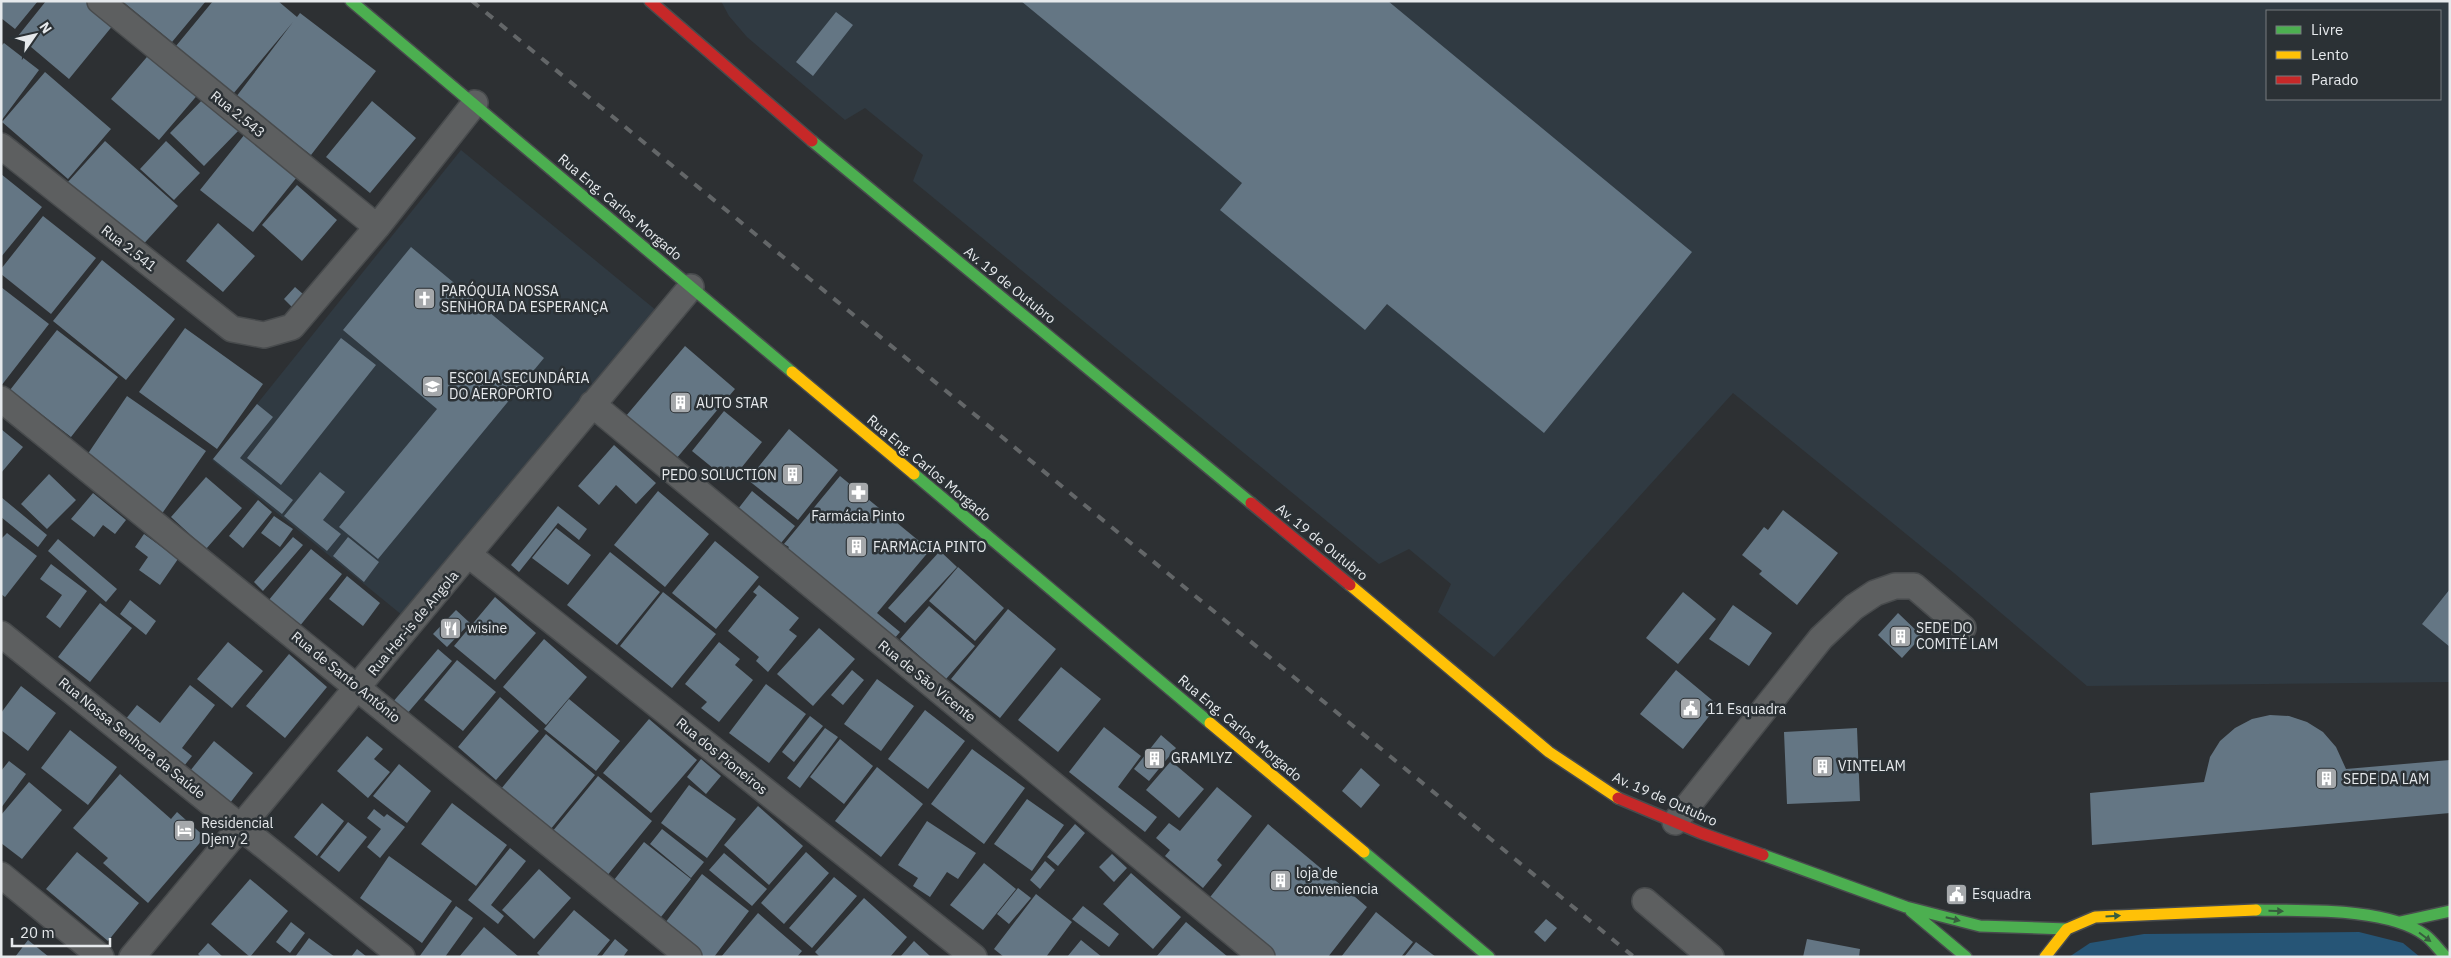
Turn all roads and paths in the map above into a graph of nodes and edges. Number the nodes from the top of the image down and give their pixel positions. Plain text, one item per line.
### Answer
1 (100, 1) edge
2 (351, 1) edge
3 (650, 1) edge
4 (475, 103) junction
5 (1, 146) edge
6 (377, 227) junction
7 (691, 287) junction
8 (1, 399) edge
9 (592, 404) junction
10 (469, 555) junction
11 (1963, 628) dead end
12 (1, 634) edge
13 (359, 687) junction
14 (1675, 822) junction
15 (242, 826) junction
16 (1, 875) edge
17 (1645, 901) dead end
18 (1906, 907) junction
19 (2450, 910) edge
20 (2400, 922) junction
21 (2067, 929) junction
22 (102, 957) edge
23 (132, 957) edge
24 (402, 957) edge
25 (689, 957) edge
26 (974, 957) edge
27 (1262, 957) edge
28 (1489, 957) edge
29 (1710, 957) edge
30 (1966, 957) edge
31 (2045, 957) edge
32 (2446, 957) edge

1 - 6 street, Rua 2.543
2 - 4 street, Rua Eng. Carlos Morgado
3 - 14 street, Av. 19 de Outubro
4 - 6 street
4 - 7 street, Rua Eng. Carlos Morgado
5 - 6 street, Rua 2.541
7 - 9 street, Rua Her-is de Angola
7 - 28 street, Rua Eng. Carlos Morgado
8 - 13 street, Rua de Santo António
9 - 10 street, Rua Her-is de Angola
9 - 27 street, Rua de São Vicente
10 - 13 street, Rua Her-is de Angola
10 - 26 street, Rua dos Pioneiros
11 - 14 street
12 - 15 street, Rua Nossa Senhora da Saúde
13 - 15 street, Rua Her-is de Angola
13 - 25 street, Rua de Santo António
14 - 18 street, Av. 19 de Outubro
15 - 23 street, Rua Her-is de Angola
15 - 24 street, Rua Nossa Senhora da Saúde
16 - 22 street
17 - 29 street
18 -> 21 street, Av. 19 de Outubro
18 - 30 street
19 - 20 street
21 -> 20 street
20 -> 32 street
21 - 31 street

